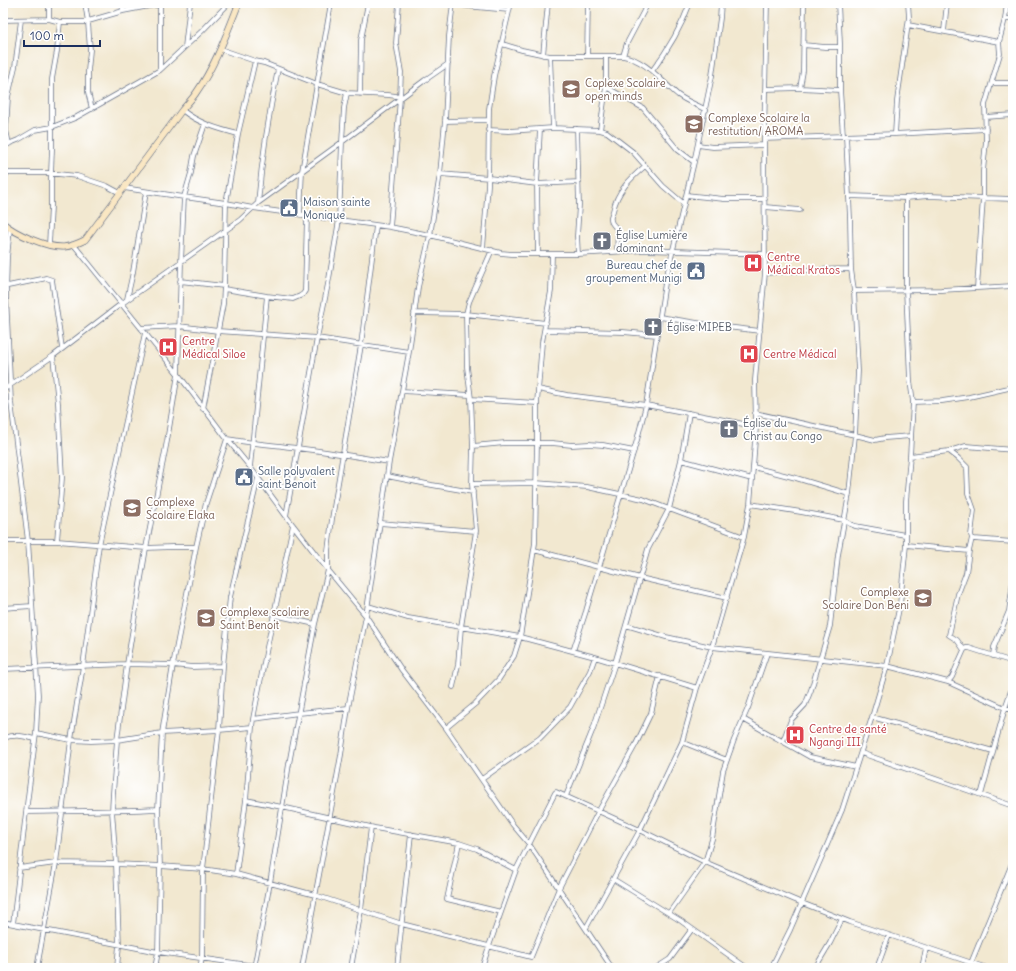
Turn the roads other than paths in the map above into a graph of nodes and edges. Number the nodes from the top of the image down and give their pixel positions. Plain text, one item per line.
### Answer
1 (49, 3) edge
2 (84, 3) edge
3 (122, 3) edge
4 (160, 3) edge
5 (190, 3) edge
6 (240, 3) edge
7 (331, 3) edge
8 (368, 3) edge
9 (399, 3) edge
10 (445, 3) edge
11 (511, 3) edge
12 (548, 3) edge
13 (588, 3) edge
14 (648, 3) edge
15 (690, 3) edge
16 (721, 3) edge
17 (767, 3) edge
18 (804, 3) edge
19 (838, 3) edge
20 (908, 3) edge
21 (947, 3) edge
22 (1007, 3) edge
23 (228, 4) edge
24 (453, 4) edge
25 (509, 10) junction
26 (123, 11) junction
27 (49, 19) junction
28 (1005, 19) junction
29 (1013, 19) edge
30 (3, 20) edge
31 (21, 20) junction
32 (60, 22) junction
33 (88, 22) junction
34 (908, 24) junction
35 (944, 31) junction
36 (999, 42) junction
37 (502, 44) junction
38 (804, 45) junction
39 (840, 47) junction
40 (184, 48) junction
41 (220, 49) junction
42 (543, 55) junction
43 (550, 56) junction
44 (587, 56) junction
45 (606, 56) junction
46 (623, 56) junction
47 (255, 61) junction
48 (448, 64) junction
49 (278, 69) junction
50 (160, 70) junction
51 (652, 71) junction
52 (992, 83) junction
53 (1013, 83) edge
54 (317, 84) junction
55 (606, 87) junction
56 (800, 88) junction
57 (766, 89) junction
58 (840, 90) junction
59 (347, 93) junction
60 (360, 94) junction
61 (400, 98) junction
62 (92, 108) junction
63 (182, 110) junction
64 (706, 110) junction
65 (1013, 115) edge
66 (986, 117) junction
67 (488, 120) junction
68 (445, 121) junction
69 (204, 124) junction
70 (52, 127) junction
71 (553, 128) junction
72 (540, 129) junction
73 (577, 129) junction
74 (986, 129) junction
75 (488, 130) junction
76 (600, 130) junction
77 (238, 134) junction
78 (895, 134) junction
79 (844, 136) junction
80 (764, 139) junction
81 (342, 142) junction
82 (9, 144) junction
83 (698, 145) junction
84 (764, 145) junction
85 (3, 146) edge
86 (694, 162) junction
87 (645, 166) junction
88 (302, 171) junction
89 (3, 173) edge
90 (51, 173) junction
91 (440, 174) junction
92 (489, 178) junction
93 (579, 182) junction
94 (537, 184) junction
95 (124, 188) junction
96 (146, 192) junction
97 (120, 193) junction
98 (686, 195) junction
99 (849, 196) junction
100 (184, 197) junction
101 (906, 198) junction
102 (983, 198) junction
103 (765, 199) junction
104 (1013, 199) edge
105 (226, 203) junction
106 (258, 203) junction
107 (684, 204) junction
108 (765, 207) junction
109 (253, 208) junction
110 (800, 210) dead end
111 (300, 215) junction
112 (307, 216) junction
113 (339, 220) junction
114 (3, 223) edge
115 (376, 226) junction
116 (10, 228) junction
117 (390, 228) junction
118 (225, 230) junction
119 (430, 235) junction
120 (49, 245) junction
121 (74, 245) junction
122 (483, 248) junction
123 (492, 250) junction
124 (672, 250) junction
125 (617, 251) junction
126 (538, 254) junction
127 (552, 254) junction
128 (578, 254) junction
129 (765, 254) junction
130 (181, 262) junction
131 (851, 269) junction
132 (765, 273) junction
133 (180, 281) junction
134 (1013, 286) edge
135 (4, 287) edge
136 (224, 287) junction
137 (977, 288) junction
138 (906, 290) junction
139 (854, 291) junction
140 (267, 296) junction
141 (128, 299) junction
142 (121, 304) junction
143 (414, 313) junction
144 (466, 314) junction
145 (660, 317) junction
146 (546, 323) junction
147 (179, 326) junction
148 (140, 328) junction
149 (218, 330) junction
150 (545, 330) junction
151 (760, 331) junction
152 (145, 334) junction
153 (264, 334) junction
154 (657, 335) junction
155 (317, 338) junction
156 (361, 345) junction
157 (62, 348) junction
158 (409, 352) junction
159 (52, 356) junction
160 (178, 374) junction
161 (10, 385) junction
162 (1013, 387) edge
163 (538, 388) junction
164 (3, 390) edge
165 (402, 391) junction
166 (471, 397) junction
167 (912, 402) junction
168 (537, 403) junction
169 (646, 405) junction
170 (203, 409) junction
171 (689, 413) junction
172 (755, 413) junction
173 (756, 427) junction
174 (855, 435) junction
175 (911, 436) junction
176 (227, 439) junction
177 (252, 443) junction
178 (537, 443) junction
179 (473, 446) junction
180 (298, 448) junction
181 (1013, 450) edge
182 (634, 451) junction
183 (949, 451) junction
184 (343, 454) junction
185 (910, 456) junction
186 (681, 460) junction
187 (389, 462) junction
188 (250, 467) junction
189 (753, 467) junction
190 (387, 476) junction
191 (258, 478) junction
192 (752, 479) junction
193 (536, 483) junction
194 (472, 484) junction
195 (262, 485) junction
196 (291, 487) junction
197 (473, 492) junction
198 (621, 494) junction
199 (849, 494) junction
200 (750, 504) junction
201 (669, 510) junction
202 (286, 516) junction
203 (844, 520) junction
204 (380, 523) junction
205 (293, 525) junction
206 (476, 531) junction
207 (905, 535) junction
208 (744, 537) junction
209 (972, 538) junction
210 (3, 541) edge
211 (28, 541) junction
212 (57, 542) junction
213 (1013, 542) edge
214 (99, 544) junction
215 (906, 545) junction
216 (196, 547) junction
217 (146, 548) junction
218 (534, 550) junction
219 (968, 551) junction
220 (599, 567) junction
221 (328, 570) junction
222 (640, 578) junction
223 (1013, 581) edge
224 (1013, 586) edge
225 (726, 598) junction
226 (32, 606) junction
227 (368, 606) junction
228 (3, 608) edge
229 (274, 616) junction
230 (366, 616) junction
231 (315, 624) junction
232 (626, 625) junction
233 (462, 627) junction
234 (520, 637) junction
235 (712, 647) junction
236 (964, 650) junction
237 (572, 651) junction
238 (766, 653) junction
239 (993, 656) junction
240 (595, 657) junction
241 (820, 658) junction
242 (1013, 662) edge
243 (615, 663) junction
244 (127, 664) junction
245 (173, 665) junction
246 (83, 666) junction
247 (223, 666) junction
248 (887, 666) junction
249 (36, 668) junction
250 (3, 669) edge
251 (660, 676) junction
252 (948, 682) junction
253 (1013, 685) edge
254 (453, 687) dead end
255 (697, 688) junction
256 (348, 708) junction
257 (1005, 708) junction
258 (1013, 710) edge
259 (299, 713) junction
260 (872, 717) junction
261 (253, 719) junction
262 (743, 719) junction
263 (252, 727) junction
264 (446, 728) junction
265 (219, 730) junction
266 (36, 733) junction
267 (162, 733) junction
268 (3, 738) edge
269 (35, 739) junction
270 (71, 740) junction
271 (117, 740) junction
272 (783, 741) junction
273 (682, 742) junction
274 (993, 751) junction
275 (861, 753) junction
276 (727, 760) junction
277 (856, 767) junction
278 (482, 779) junction
279 (981, 795) junction
280 (566, 796) junction
281 (246, 800) junction
282 (1013, 806) edge
283 (282, 807) junction
284 (158, 809) junction
285 (62, 811) junction
286 (112, 811) junction
287 (26, 812) junction
288 (598, 812) junction
289 (329, 818) junction
290 (371, 827) junction
291 (640, 830) junction
292 (411, 834) junction
293 (459, 843) junction
294 (529, 844) junction
295 (1013, 861) edge
296 (706, 862) junction
297 (56, 863) junction
298 (116, 864) junction
299 (160, 866) junction
300 (19, 868) junction
301 (202, 869) junction
302 (516, 870) junction
303 (236, 874) junction
304 (613, 879) junction
305 (270, 883) junction
306 (559, 888) junction
307 (315, 895) junction
308 (802, 903) junction
309 (361, 910) junction
310 (501, 912) junction
311 (669, 913) junction
312 (842, 919) junction
313 (3, 922) edge
314 (13, 924) junction
315 (402, 924) junction
316 (586, 928) junction
317 (692, 929) junction
318 (44, 930) junction
319 (889, 935) junction
320 (119, 945) junction
321 (489, 946) junction
322 (926, 948) junction
323 (158, 952) junction
324 (202, 958) junction
325 (971, 963) junction
326 (254, 967) edge
327 (37, 968) edge
328 (117, 968) edge
329 (156, 968) edge
330 (200, 968) edge
331 (270, 968) edge
332 (302, 968) edge
333 (351, 968) edge
334 (397, 968) edge
335 (482, 968) edge
336 (612, 968) edge
337 (656, 968) edge
338 (747, 968) edge
339 (771, 968) edge
340 (815, 968) edge
341 (877, 968) edge
342 (922, 968) edge
343 (987, 968) edge

1 - 27 street
2 - 33 street
3 - 26 street
4 - 26 street
4 - 50 street
5 - 40 street
6 - 41 main road
7 - 54 street
8 - 60 street
9 - 61 street
10 - 24 street
11 - 25 street
12 - 42 street
13 - 44 street
14 - 46 street
15 - 51 street
16 - 64 street
17 - 57 street
18 - 38 street
19 - 39 street
20 - 34 street
21 - 35 street
22 - 28 street
23 - 40 street
24 - 25 street
24 - 48 street
25 - 37 street
26 - 33 street
27 - 31 street
27 - 32 street
28 - 29 street
28 - 36 street
30 - 31 street
31 - 82 street
32 - 33 street
32 - 70 street
33 - 62 street
34 - 35 street
34 - 78 street
35 - 36 street
36 - 52 street
37 - 42 street
37 - 67 street
38 - 39 street
38 - 56 street
39 - 58 street
40 - 50 street
41 - 47 street
41 - 63 main road
42 - 43 street
43 - 44 street
43 - 71 street
44 - 45 street
45 - 46 street
45 - 55 street
46 - 51 street
47 - 49 street
47 - 77 street
48 - 61 street
48 - 68 street
49 - 54 street
49 - 106 street
50 - 62 street
51 - 64 street
52 - 53 street
52 - 66 street
54 - 59 street
54 - 88 street
55 - 76 street
55 - 86 street
56 - 57 street
56 - 58 street
57 - 80 street
58 - 79 street
59 - 60 street
59 - 81 street
60 - 61 street
61 - 81 street
61 - 117 street
62 - 70 street
63 - 69 street
63 - 95 main road
64 - 83 street
65 - 66 street
66 - 74 street
67 - 68 street
67 - 75 street
68 - 91 street
69 - 77 street
69 - 100 street
70 - 82 street
70 - 90 street
71 - 72 street
71 - 73 street
72 - 75 street
72 - 94 street
73 - 76 street
73 - 93 street
74 - 78 street
74 - 102 street
75 - 92 street
76 - 87 street
77 - 105 street
78 - 79 street
79 - 80 street
79 - 99 street
80 - 84 street
81 - 88 street
81 - 113 street
82 - 85 street
83 - 84 street
83 - 86 street
84 - 103 street
86 - 98 street
87 - 107 street
87 - 125 street
88 - 106 street
88 - 111 street
89 - 90 street
90 - 97 street
90 - 120 street
91 - 92 street
91 - 119 street
92 - 94 street
92 - 122 street
93 - 94 street
93 - 128 street
94 - 126 street
95 - 96 street
95 - 97 main road
96 - 100 street
96 - 141 street
97 - 121 main road
98 - 103 street
98 - 107 street
99 - 101 street
99 - 131 street
100 - 105 street
100 - 130 street
101 - 102 street
101 - 138 street
102 - 104 street
102 - 137 street
103 - 108 street
105 - 109 street
105 - 118 street
106 - 109 street
107 - 124 street
108 - 110 street
108 - 129 street
109 - 111 street
109 - 118 street
111 - 112 street
112 - 113 street
112 - 140 street
113 - 115 street
113 - 155 street
114 - 116 main road
115 - 117 street
115 - 156 street
116 - 120 main road
116 - 135 street
117 - 119 street
118 - 130 street
118 - 136 street
119 - 122 street
119 - 143 street
120 - 121 main road
121 - 142 street
122 - 123 street
123 - 126 street
123 - 144 street
124 - 125 street
124 - 129 street
124 - 145 street
125 - 128 street
126 - 127 street
127 - 128 street
127 - 146 street
129 - 132 street
130 - 133 street
130 - 141 street
131 - 132 street
131 - 139 street
132 - 151 street
133 - 136 street
133 - 147 street
134 - 137 street
135 - 157 street
135 - 161 street
136 - 140 street
136 - 149 street
137 - 138 street
138 - 139 street
138 - 167 street
139 - 174 street
140 - 153 street
141 - 142 street
142 - 148 street
142 - 157 street
143 - 144 street
143 - 158 street
144 - 146 street
144 - 166 street
145 - 151 street
145 - 154 street
146 - 150 street
147 - 148 street
147 - 149 street
147 - 160 street
148 - 152 street
149 - 153 street
149 - 170 street
150 - 154 street
150 - 163 street
151 - 172 street
152 - 160 street
152 - 214 street
153 - 155 street
153 - 177 street
154 - 169 street
155 - 156 street
155 - 180 street
156 - 158 street
156 - 184 street
157 - 159 street
158 - 165 street
159 - 161 street
159 - 212 street
160 - 170 street
160 - 217 street
161 - 164 street
161 - 211 street
162 - 167 street
163 - 168 street
163 - 169 street
165 - 166 street
165 - 187 street
166 - 168 street
166 - 179 street
167 - 175 street
168 - 178 street
169 - 171 street
169 - 182 street
170 - 176 street
171 - 173 street
171 - 186 street
172 - 173 street
172 - 174 street
173 - 189 street
174 - 175 street
174 - 199 street
175 - 185 street
176 - 177 street
176 - 188 street
176 - 216 street
177 - 180 street
177 - 188 street
178 - 179 street
178 - 182 street
178 - 193 street
179 - 194 street
180 - 184 street
180 - 196 street
181 - 183 street
182 - 198 street
183 - 185 street
183 - 209 street
184 - 187 street
184 - 221 street
185 - 207 street
186 - 192 street
186 - 201 street
187 - 190 street
188 - 191 street
189 - 192 street
189 - 199 street
190 - 197 street
190 - 204 street
191 - 195 street
191 - 247 street
192 - 200 street
193 - 194 street
193 - 198 street
193 - 218 street
194 - 197 street
195 - 196 street
195 - 202 street
196 - 202 street
197 - 206 street
198 - 201 street
198 - 220 street
199 - 203 street
200 - 203 street
200 - 208 street
201 - 208 street
201 - 222 street
202 - 205 street
203 - 207 street
203 - 241 street
204 - 206 street
204 - 227 street
205 - 221 street
205 - 229 street
206 - 233 street
207 - 215 street
208 - 225 street
209 - 213 street
209 - 219 street
210 - 211 street
211 - 212 street
211 - 226 street
212 - 214 street
214 - 217 street
214 - 246 street
215 - 219 street
215 - 248 street
216 - 217 street
216 - 245 street
217 - 244 street
218 - 220 street
218 - 234 street
219 - 236 street
220 - 222 street
220 - 237 street
221 - 230 street
221 - 231 street
222 - 225 street
222 - 232 street
223 - 224 street
224 - 239 street
225 - 235 street
226 - 228 street
226 - 249 street
227 - 230 street
227 - 233 street
229 - 231 street
229 - 261 street
230 - 256 street
230 - 264 street
231 - 259 street
232 - 235 street
232 - 243 street
233 - 234 street
233 - 254 street
234 - 237 street
234 - 264 street
235 - 238 street
235 - 255 street
236 - 239 street
236 - 252 street
237 - 240 street
238 - 241 street
238 - 262 street
239 - 242 street
240 - 243 street
240 - 278 street
241 - 248 street
241 - 272 street
243 - 251 street
243 - 280 street
244 - 245 street
244 - 246 street
244 - 271 street
245 - 247 street
245 - 267 street
246 - 249 street
246 - 270 street
247 - 265 street
248 - 252 street
248 - 260 street
249 - 250 street
249 - 266 street
251 - 255 street
251 - 288 street
252 - 257 street
253 - 257 street
255 - 273 street
256 - 259 street
256 - 289 street
257 - 258 street
257 - 274 street
259 - 261 street
259 - 283 street
260 - 274 street
260 - 275 street
261 - 263 street
262 - 272 street
262 - 276 street
263 - 265 street
263 - 281 street
264 - 278 street
265 - 267 street
265 - 301 street
266 - 269 street
266 - 270 street
267 - 271 street
267 - 284 street
268 - 269 street
269 - 287 street
270 - 271 street
270 - 285 street
271 - 286 street
272 - 277 street
273 - 276 street
273 - 291 street
274 - 279 street
275 - 277 street
275 - 279 street
276 - 296 street
277 - 308 street
278 - 294 street
279 - 282 street
280 - 288 street
280 - 294 street
281 - 283 street
281 - 303 street
283 - 289 street
283 - 305 street
284 - 286 street
284 - 299 street
285 - 286 street
285 - 287 street
285 - 297 street
286 - 298 street
287 - 300 street
288 - 291 street
288 - 306 street
289 - 290 street
289 - 307 street
290 - 292 street
290 - 309 street
291 - 296 street
291 - 304 street
292 - 293 street
292 - 315 street
293 - 302 street
293 - 310 street
294 - 302 street
294 - 306 street
295 - 325 street
296 - 308 street
296 - 311 street
297 - 298 street
297 - 300 street
297 - 318 street
298 - 299 street
298 - 320 street
299 - 301 street
299 - 323 street
300 - 314 street
301 - 303 street
301 - 324 street
302 - 310 street
303 - 305 street
304 - 311 street
304 - 316 street
305 - 307 street
305 - 326 street
306 - 316 street
306 - 321 street
307 - 309 street
307 - 332 street
308 - 312 street
308 - 339 street
309 - 315 street
309 - 333 street
310 - 321 street
311 - 317 street
312 - 319 street
312 - 340 street
313 - 314 street
314 - 318 street
315 - 321 street
315 - 334 street
316 - 336 street
317 - 337 street
317 - 338 street
318 - 320 street
318 - 327 street
319 - 322 street
319 - 341 street
320 - 323 street
320 - 328 street
321 - 335 street
322 - 325 street
322 - 342 street
323 - 324 street
323 - 329 street
324 - 326 street
324 - 330 street
325 - 343 street
326 - 331 street

